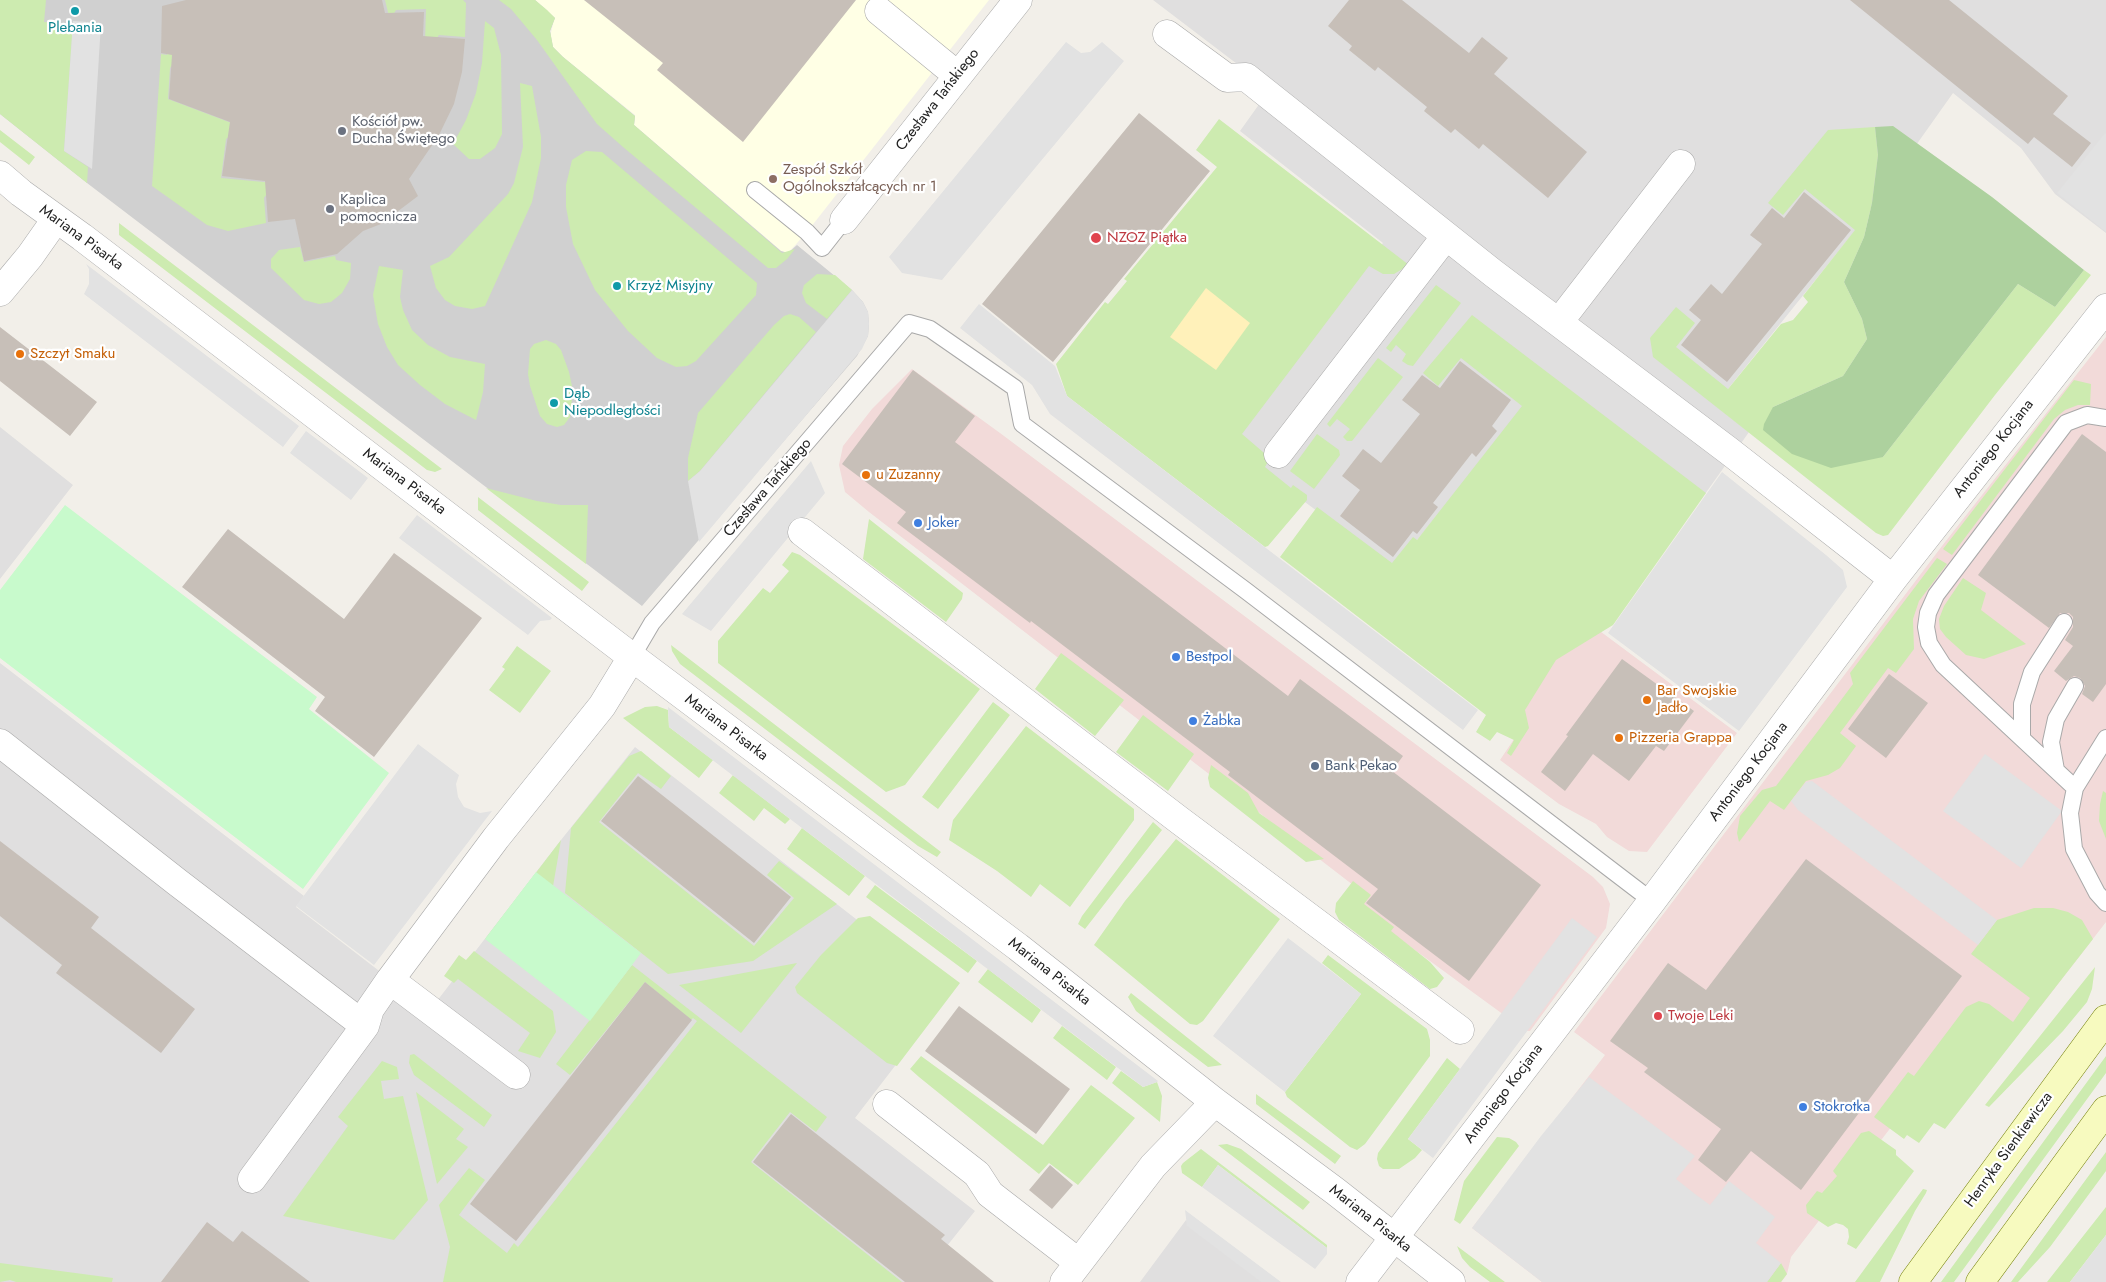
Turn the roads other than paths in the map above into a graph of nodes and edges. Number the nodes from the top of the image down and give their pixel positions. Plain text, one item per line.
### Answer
1 (1018, 0) edge
2 (879, 11) dead end
3 (1167, 34) dead end
4 (957, 75) junction
5 (1681, 164) dead end
6 (0, 175) edge
7 (755, 190) dead end
8 (56, 219) junction
9 (844, 220) joint
10 (1446, 236) junction
11 (0, 292) edge
12 (2106, 308) edge
13 (1559, 322) junction
14 (2106, 418) edge
15 (1278, 454) dead end
16 (802, 532) dead end
17 (1893, 579) junction
18 (2064, 622) dead end
19 (632, 657) junction
20 (2075, 686) dead end
21 (2022, 737) junction
22 (2106, 738) edge
23 (0, 743) edge
24 (2056, 770) junction
25 (2075, 788) junction
26 (1652, 901) junction
27 (2106, 903) edge
28 (390, 980) junction
29 (2106, 1019) edge
30 (365, 1026) junction
31 (1460, 1030) dead end
32 (516, 1076) dead end
33 (1215, 1102) junction
34 (887, 1104) dead end
35 (2106, 1110) edge
36 (252, 1179) dead end
37 (1394, 1238) junction
38 (1071, 1272) edge
39 (1360, 1282) edge
40 (1451, 1282) edge
41 (1913, 1282) edge
42 (1980, 1282) edge

1 - 4 street, Czesława Tańskiego
2 - 4 street
3 - 10 street
4 - 9 street, Czesława Tańskiego
5 - 13 street
6 - 8 street, Mariana Pisarka
7 - 9 lane, Czesława Tańskiego
8 - 11 street
8 - 19 street, Mariana Pisarka
10 - 13 street
10 - 15 street
12 - 17 street, Antoniego Kocjana
13 - 17 street
14 - 21 lane
16 - 31 street
17 - 26 street, Antoniego Kocjana
18 - 21 lane
19 - 26 lane, Czesława Tańskiego
19 - 28 street
19 - 33 street, Mariana Pisarka
20 - 24 lane
21 - 24 lane
22 - 25 lane
23 - 30 street
24 - 25 lane
25 - 27 lane
26 - 37 street, Antoniego Kocjana
28 - 30 street
28 - 32 street
29 - 41 street, Henryka Sienkiewicza
30 - 36 street
33 - 37 street, Mariana Pisarka
33 - 38 street
34 - 38 street
35 - 42 street
37 - 39 street, Antoniego Kocjana
37 - 40 street, Mariana Pisarka

